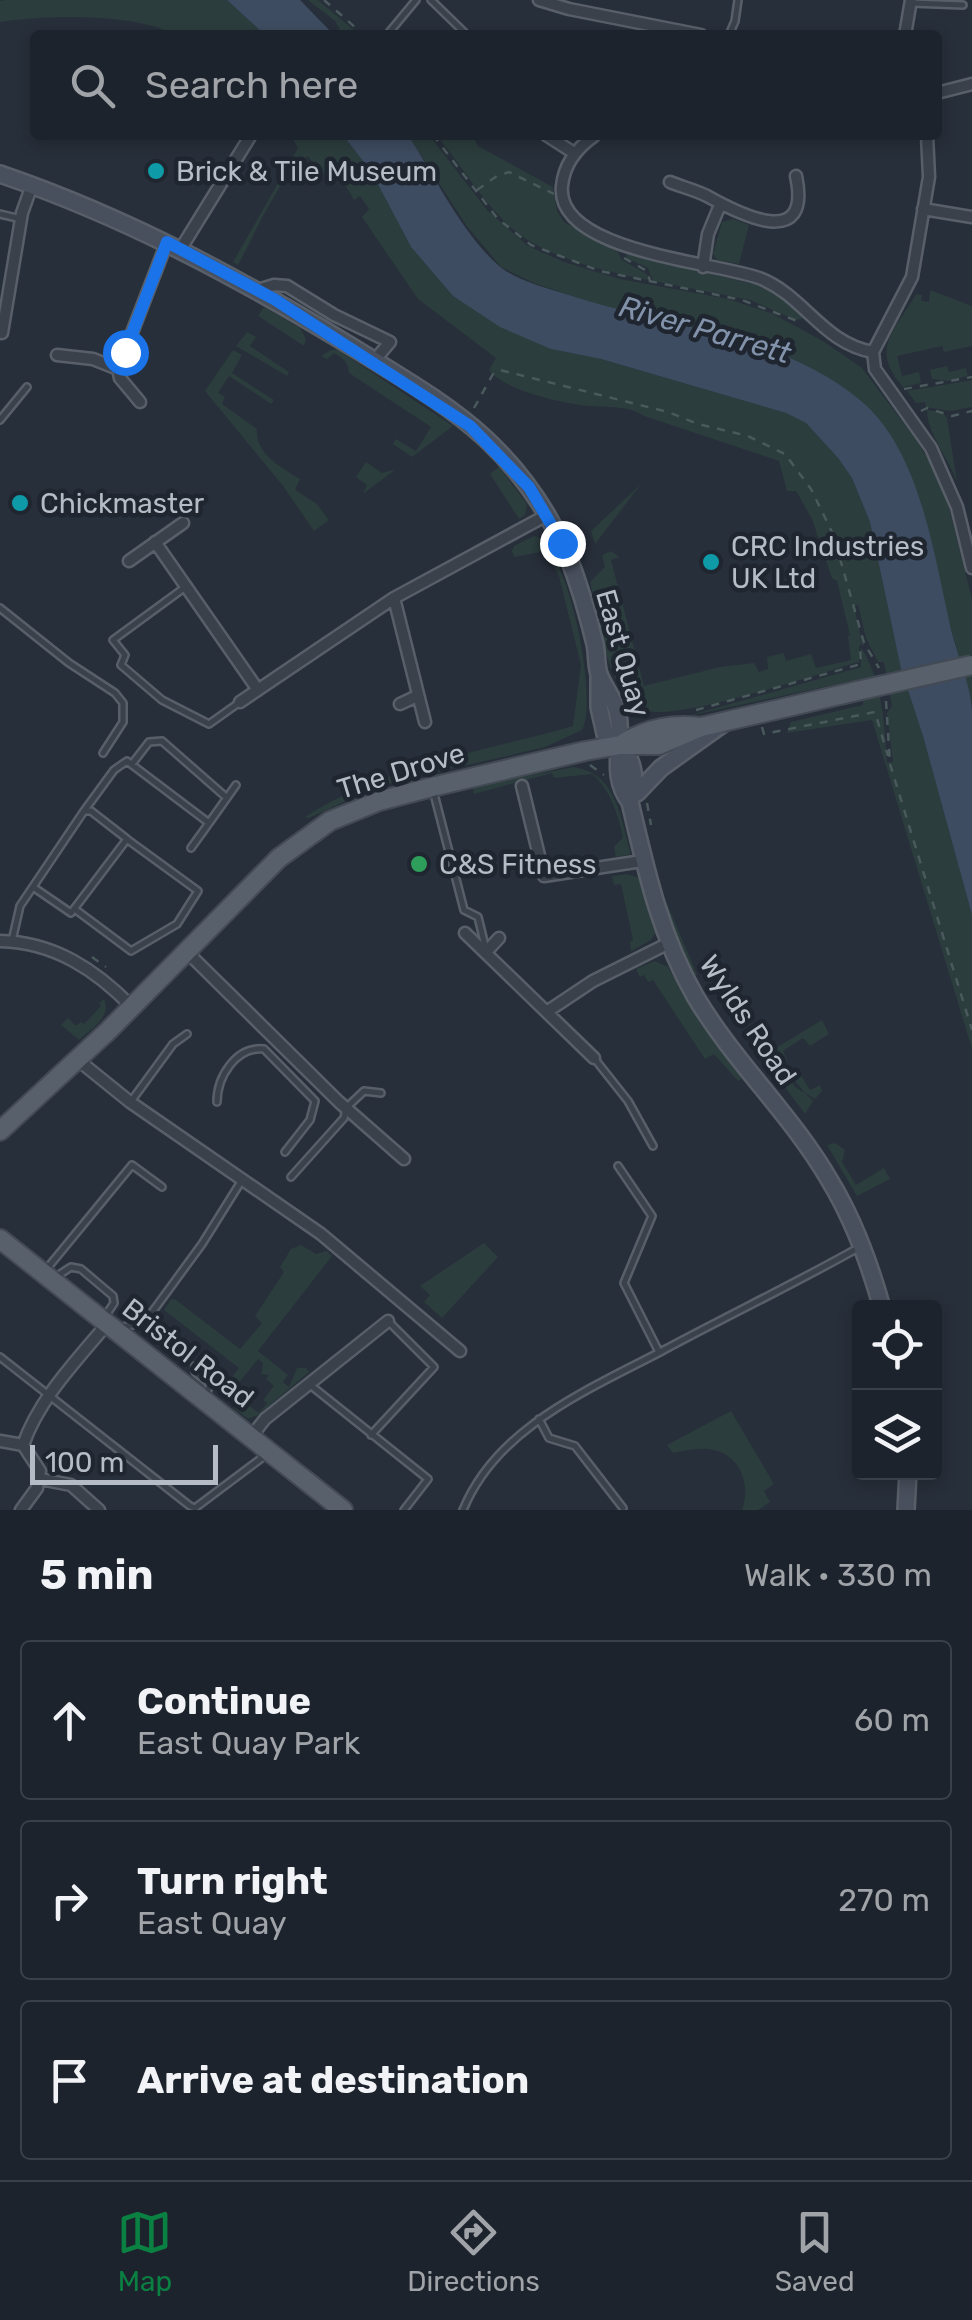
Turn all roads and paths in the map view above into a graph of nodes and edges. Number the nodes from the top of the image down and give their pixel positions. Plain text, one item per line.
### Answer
1 (324, 0) edge
2 (416, 0) edge
3 (430, 0) edge
4 (539, 0) edge
5 (738, 0) edge
6 (911, 1) edge
7 (964, 4) dead end
8 (358, 30) edge
9 (391, 30) edge
10 (462, 30) edge
11 (674, 30) edge
12 (731, 30) edge
13 (906, 30) edge
14 (972, 84) edge
15 (942, 92) edge
16 (248, 140) edge
17 (437, 140) edge
18 (553, 140) edge
19 (590, 140) edge
20 (927, 140) edge
21 (574, 154) junction
22 (0, 174) edge
23 (796, 176) dead end
24 (670, 182) dead end
25 (32, 185) junction
26 (476, 191) junction
27 (561, 196) junction
28 (720, 206) junction
29 (924, 209) junction
30 (0, 214) edge
31 (972, 217) edge
32 (21, 219) junction
33 (619, 242) junction
34 (174, 246) junction
35 (703, 266) junction
36 (650, 283) junction
37 (258, 290) junction
38 (816, 324) junction
39 (2, 333) dead end
40 (873, 352) junction
41 (58, 354) dead end
42 (374, 360) junction
43 (118, 369) junction
44 (972, 377) edge
45 (27, 386) dead end
46 (892, 392) junction
47 (140, 402) dead end
48 (972, 411) edge
49 (910, 416) junction
50 (0, 420) edge
51 (465, 422) junction
52 (547, 515) junction
53 (182, 523) dead end
54 (156, 542) junction
55 (130, 561) dead end
56 (972, 568) edge
57 (186, 586) junction
58 (394, 598) junction
59 (0, 608) edge
60 (972, 665) edge
61 (258, 690) junction
62 (417, 696) junction
63 (240, 702) joint
64 (400, 704) dead end
65 (694, 720) junction
66 (727, 721) junction
67 (424, 722) dead end
68 (761, 725) dead end
69 (620, 744) junction
70 (103, 753) dead end
71 (132, 764) junction
72 (588, 764) dead end
73 (610, 782) dead end
74 (236, 785) dead end
75 (522, 786) dead end
76 (432, 787) junction
77 (650, 792) dead end
78 (227, 798) junction
79 (630, 802) junction
80 (84, 811) junction
81 (209, 824) junction
82 (652, 836) dead end
83 (127, 839) junction
84 (191, 848) dead end
85 (642, 861) junction
86 (33, 887) junction
87 (76, 910) junction
88 (465, 934) dead end
89 (499, 938) dead end
90 (6, 941) edge
91 (669, 942) junction
92 (187, 952) junction
93 (486, 952) junction
94 (132, 1008) junction
95 (548, 1011) junction
96 (972, 1030) edge
97 (187, 1034) dead end
98 (168, 1035) dead end
99 (173, 1044) junction
100 (594, 1058) joint
101 (78, 1060) junction
102 (381, 1093) dead end
103 (130, 1102) junction
104 (217, 1102) dead end
105 (346, 1108) junction
106 (0, 1130) edge
107 (653, 1146) dead end
108 (285, 1152) dead end
109 (404, 1160) dead end
110 (618, 1166) dead end
111 (291, 1176) dead end
112 (243, 1178) junction
113 (162, 1187) dead end
114 (0, 1239) edge
115 (861, 1247) junction
116 (48, 1276) junction
117 (879, 1300) edge
118 (388, 1320) joint
119 (145, 1322) junction
120 (108, 1325) junction
121 (173, 1343) dead end
122 (460, 1351) dead end
123 (658, 1352) junction
124 (0, 1358) edge
125 (196, 1366) dead end
126 (309, 1384) junction
127 (49, 1396) junction
128 (204, 1400) junction
129 (540, 1419) junction
130 (370, 1435) junction
131 (251, 1438) junction
132 (0, 1441) edge
133 (23, 1445) junction
134 (270, 1452) junction
135 (40, 1478) junction
136 (908, 1480) edge
137 (623, 1508) dead end
138 (196, 1509) edge
139 (21, 1510) edge
140 (98, 1510) edge
141 (343, 1510) edge
142 (404, 1510) edge
143 (464, 1510) edge
144 (906, 1510) edge

1 - 8 path
2 - 9 lane
3 - 10 lane
4 - 11 street
5 - 12 lane
6 - 7 lane
6 - 13 street
14 - 15 street
16 - 34 street
17 - 26 path
18 - 21 street
19 - 21 street
20 - 29 street
21 - 27 street
22 - 25 street, East Quay
23 - 28 street
24 - 28 street
25 - 32 street
25 - 34 street, East Quay
26 - 27 path
26 - 36 path
27 - 33 street
28 - 35 street
29 - 31 street
29 - 40 street
30 - 32 lane
32 - 39 street
33 - 35 street
33 - 36 path
34 - 37 street, East Quay
34 - 43 street
35 - 38 street
36 - 38 path
37 - 42 street, East Quay
37 - 42 street
38 - 40 street
40 - 46 street
41 - 43 street
42 - 51 street, East Quay
43 - 47 street
44 - 46 path
45 - 50 lane
46 - 49 street
48 - 49 path
49 - 56 street
51 - 52 street, East Quay
51 - 65 path
52 - 58 street
52 - 69 street, East Quay
53 - 54 street
54 - 55 street
54 - 57 street
57 - 61 street
57 - 63 lane
58 - 61 street
58 - 62 street
59 - 70 lane
60 - 66 main road, The Drove, bridge
61 - 63 street
62 - 64 street
62 - 67 street
65 - 66 main road, The Drove
65 - 69 main road, The Drove
66 - 79 street
68 - 96 path
69 - 76 main road, The Drove
69 - 79 street, Wylds Road
71 - 78 lane
71 - 80 lane
71 - 81 lane
72 - 73 path
74 - 78 lane
75 - 85 street
76 - 92 main road, The Drove
76 - 93 lane
77 - 82 path
78 - 81 lane
79 - 85 street, Wylds Road
80 - 83 lane
80 - 86 lane
81 - 84 lane
83 - 87 lane
83 - 87 lane
85 - 91 street, Wylds Road
86 - 87 lane
86 - 90 lane
88 - 93 street
89 - 93 street
90 - 94 street
91 - 95 street
91 - 115 street, Wylds Road
92 - 94 main road, The Drove
92 - 105 street
93 - 95 street
94 - 101 main road, The Drove
95 - 100 street
97 - 99 lane
98 - 99 lane
99 - 103 lane
100 - 107 lane
101 - 103 street
101 - 106 main road, The Drove
102 - 105 lane
103 - 112 street
104 - 108 lane
105 - 109 street
105 - 111 lane
110 - 123 lane
112 - 119 lane
112 - 122 street
113 - 116 lane
114 - 116 main road, Bristol Road
115 - 117 street, Wylds Road
115 - 123 lane
116 - 120 main road, Bristol Road
116 - 120 lane
118 - 126 street
118 - 130 lane
119 - 120 lane
119 - 121 lane
120 - 127 street
120 - 128 main road, Bristol Road
123 - 129 lane
124 - 127 lane
125 - 128 lane
126 - 130 lane
126 - 131 street
127 - 133 street
127 - 138 lane
128 - 131 main road, Bristol Road
129 - 137 lane
129 - 143 lane
130 - 142 lane
131 - 134 main road, Bristol Road
132 - 133 street
133 - 135 street
134 - 138 lane
134 - 141 main road, Bristol Road
135 - 139 street
135 - 140 street
136 - 144 street

